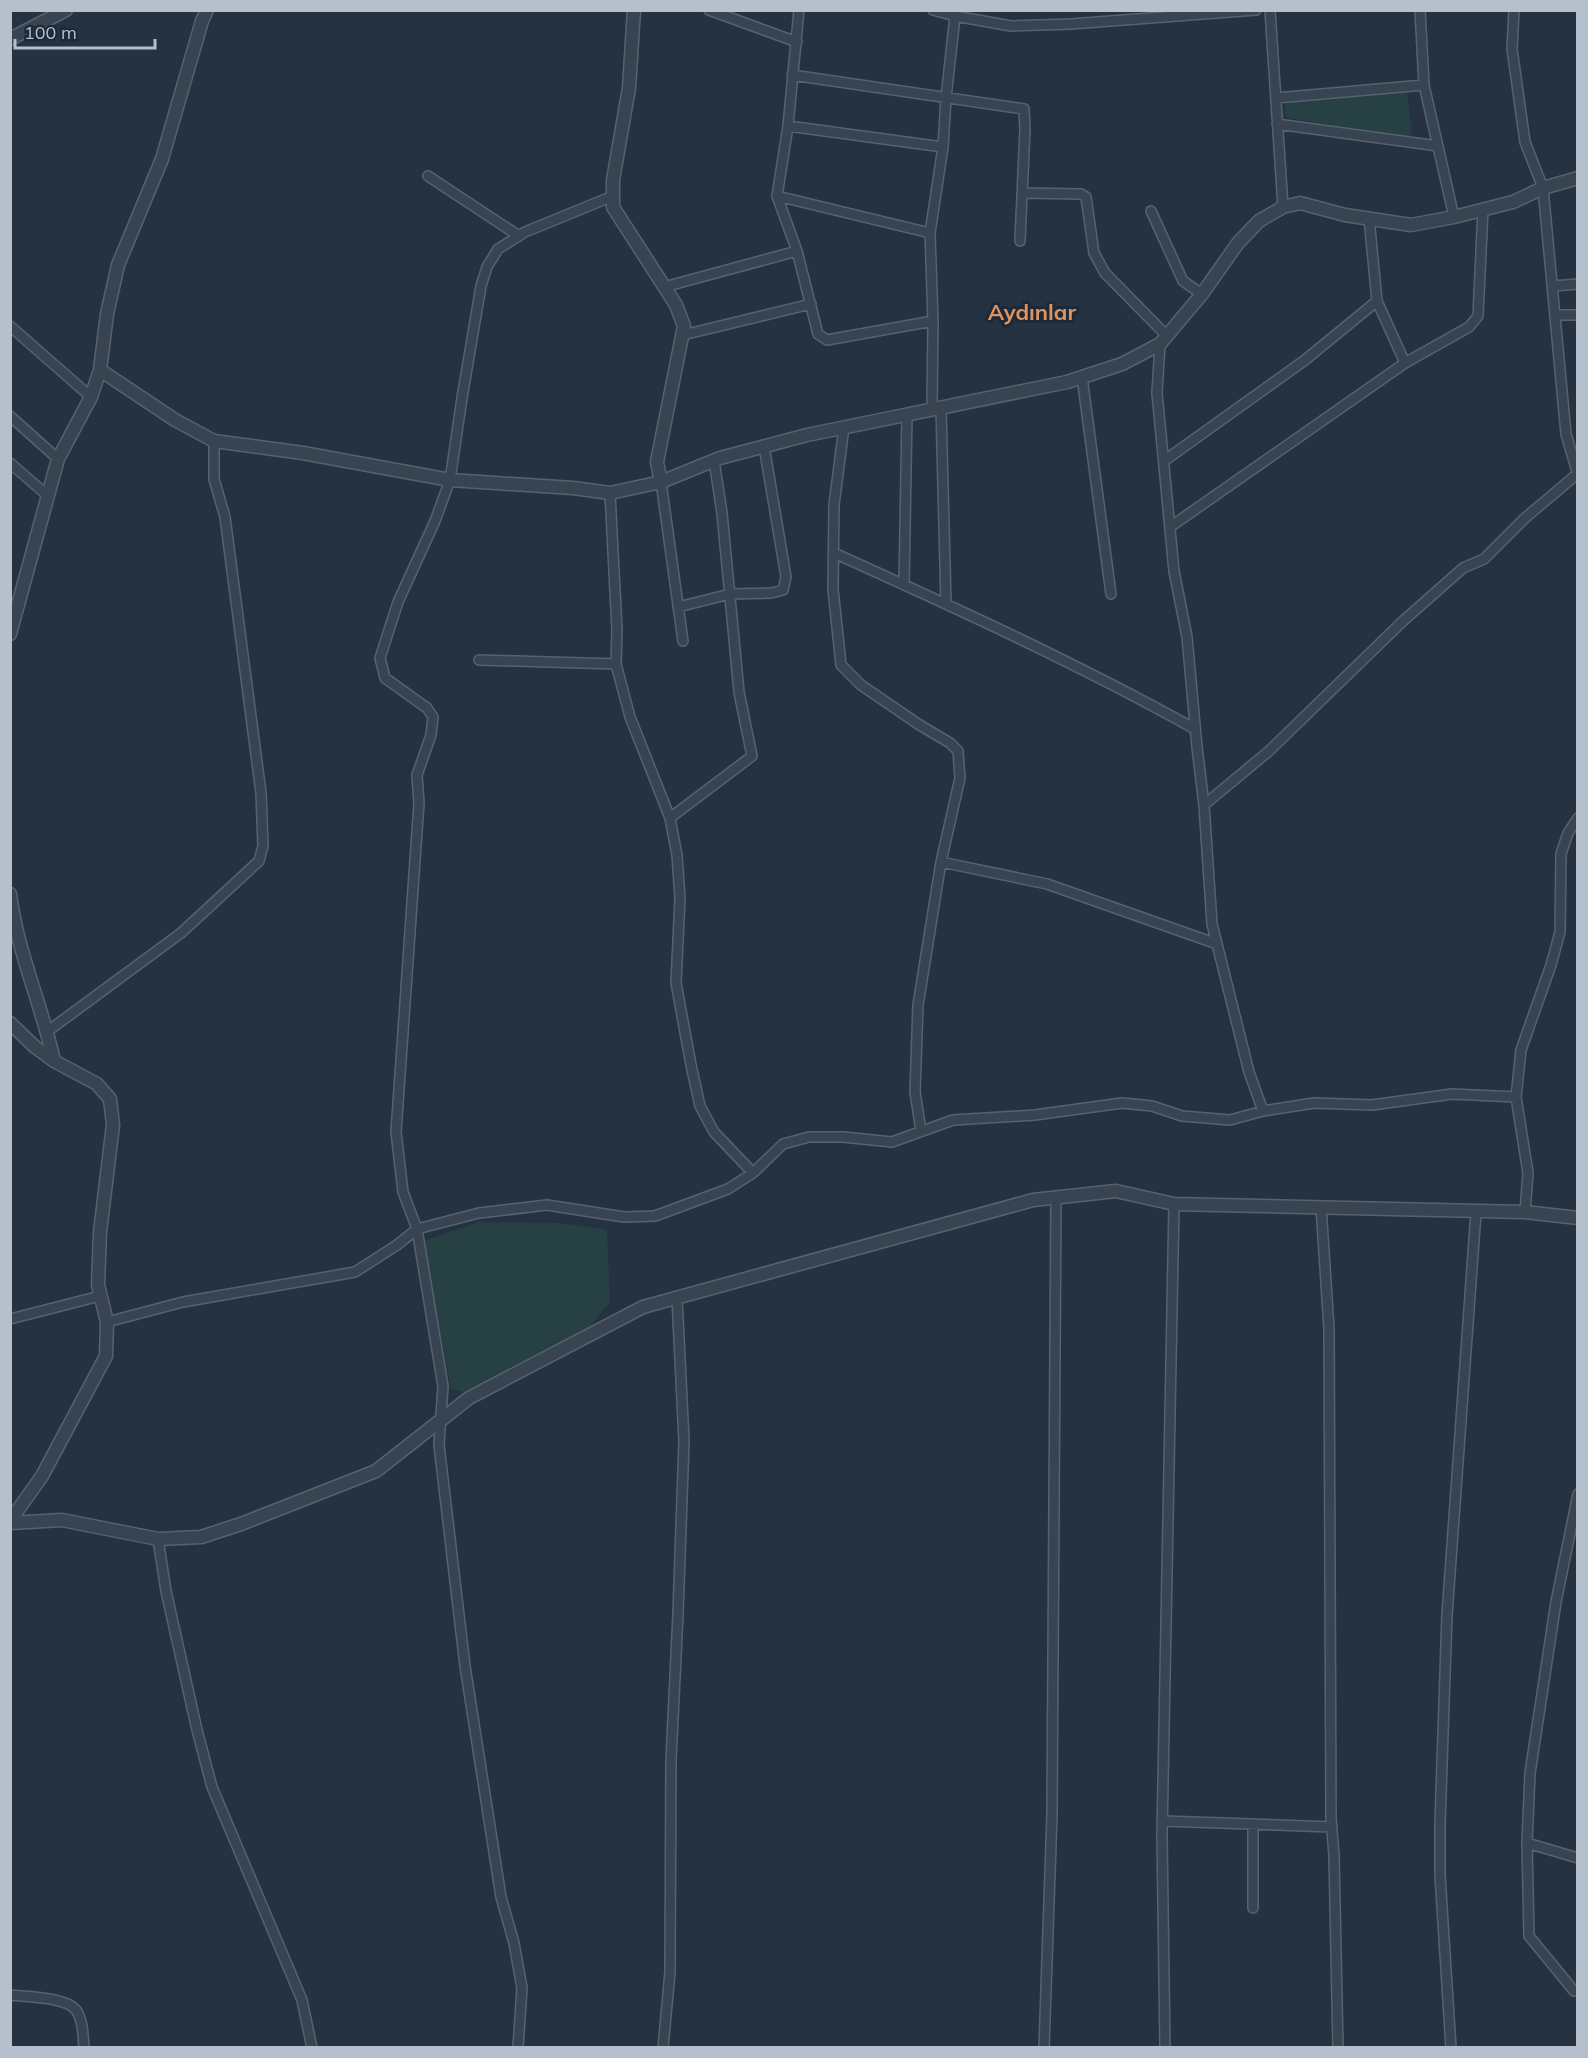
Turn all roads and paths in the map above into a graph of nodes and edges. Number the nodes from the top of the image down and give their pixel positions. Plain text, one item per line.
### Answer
1 (66, 10) edge
2 (207, 10) edge
3 (634, 10) edge
4 (709, 10) edge
5 (799, 10) edge
6 (933, 10) edge
7 (1256, 10) edge
8 (1270, 10) edge
9 (1420, 10) edge
10 (1514, 10) edge
11 (956, 16) junction
12 (10, 39) edge
13 (797, 42) junction
14 (792, 75) junction
15 (1424, 85) junction
16 (946, 98) junction
17 (1276, 98) junction
18 (1277, 124) junction
19 (788, 126) junction
20 (1438, 146) junction
21 (943, 147) junction
22 (428, 176) dead end
23 (1578, 178) edge
24 (1543, 188) junction
25 (1022, 193) junction
26 (613, 196) junction
27 (777, 196) junction
28 (1283, 207) junction
29 (1483, 209) junction
30 (1151, 210) dead end
31 (1454, 217) junction
32 (1370, 218) junction
33 (930, 233) junction
34 (519, 236) junction
35 (1020, 241) dead end
36 (796, 251) junction
37 (1578, 284) edge
38 (1553, 285) junction
39 (664, 287) junction
40 (1202, 294) junction
41 (1377, 301) junction
42 (811, 304) junction
43 (1556, 315) junction
44 (1578, 315) edge
45 (933, 321) junction
46 (10, 326) edge
47 (683, 335) junction
48 (1164, 340) junction
49 (1406, 363) junction
50 (100, 370) junction
51 (1082, 377) junction
52 (91, 397) junction
53 (936, 408) junction
54 (907, 414) junction
55 (10, 416) edge
56 (844, 426) junction
57 (214, 441) junction
58 (764, 446) junction
59 (58, 459) junction
60 (714, 460) junction
61 (1164, 461) junction
62 (10, 463) edge
63 (1577, 475) edge
64 (450, 480) junction
65 (662, 482) junction
66 (610, 493) junction
67 (47, 495) junction
68 (1170, 527) junction
69 (834, 554) junction
70 (904, 585) junction
71 (730, 594) junction
72 (1111, 594) dead end
73 (946, 604) junction
74 (678, 607) junction
75 (10, 634) edge
76 (683, 641) dead end
77 (479, 660) dead end
78 (616, 664) junction
79 (1195, 729) junction
80 (1204, 805) junction
81 (670, 818) junction
82 (1578, 819) edge
83 (940, 862) junction
84 (10, 894) edge
85 (1217, 944) junction
86 (10, 1023) edge
87 (48, 1031) junction
88 (54, 1061) junction
89 (1516, 1097) junction
90 (1263, 1111) junction
91 (921, 1131) junction
92 (753, 1173) junction
93 (1056, 1197) junction
94 (1174, 1204) junction
95 (1321, 1206) junction
96 (1476, 1212) junction
97 (1526, 1212) junction
98 (1578, 1218) edge
99 (417, 1229) junction
100 (100, 1296) junction
101 (676, 1298) junction
102 (10, 1319) edge
103 (107, 1322) junction
104 (441, 1419) junction
105 (1578, 1494) edge
106 (10, 1522) edge
107 (158, 1539) junction
108 (1163, 1821) junction
109 (1253, 1824) junction
110 (1332, 1827) junction
111 (1527, 1843) junction
112 (1578, 1858) edge
113 (1253, 1908) dead end
114 (1574, 1991) dead end
115 (10, 1995) edge
116 (84, 2048) edge
117 (312, 2048) edge
118 (518, 2048) edge
119 (663, 2048) edge
120 (1044, 2048) edge
121 (1166, 2048) edge
122 (1338, 2048) edge
123 (1451, 2048) edge

1 - 12 street
2 - 50 street
3 - 26 street
4 - 13 street
5 - 13 street
6 - 11 street
7 - 11 street
8 - 17 street
9 - 15 street
10 - 24 street
11 - 16 street
13 - 14 street
14 - 16 street
14 - 19 street
15 - 17 street
15 - 20 street
16 - 21 street
16 - 25 street
17 - 18 street
18 - 20 street
18 - 28 street
19 - 21 street
19 - 27 street
20 - 31 street
21 - 33 street
22 - 34 street
23 - 24 street
24 - 29 street
24 - 38 street
25 - 35 street
25 - 48 street
26 - 34 street
26 - 39 street
27 - 33 street
27 - 36 street
28 - 32 street
28 - 40 street
29 - 31 street
29 - 49 street
30 - 40 street
31 - 32 street
32 - 41 street
33 - 45 street
34 - 64 street
36 - 39 street
36 - 42 street
37 - 38 street
38 - 43 street
39 - 47 street
40 - 48 street
41 - 49 street
41 - 61 street
42 - 45 street
42 - 47 street
43 - 44 street
43 - 63 street
45 - 53 street
46 - 52 street
47 - 65 street
48 - 51 street
48 - 61 street
49 - 68 street
50 - 52 street
50 - 57 street
51 - 53 street
51 - 72 street
52 - 59 street
53 - 54 street
53 - 73 street
54 - 56 street
54 - 70 street
55 - 59 street
56 - 58 street
56 - 69 street
57 - 64 street
57 - 87 street
58 - 60 street
58 - 71 street
59 - 67 street
60 - 65 street
60 - 71 street
61 - 68 street
62 - 67 street
63 - 80 street
64 - 66 street
64 - 99 street
65 - 66 street
65 - 74 street
66 - 78 street
67 - 75 street
68 - 79 street
69 - 70 street
69 - 83 street
70 - 73 street
71 - 74 street
71 - 81 street
73 - 79 street
74 - 76 street
77 - 78 street
78 - 81 street
79 - 80 street
80 - 85 street
81 - 92 street
82 - 89 street
83 - 85 street
83 - 91 street
84 - 87 street
85 - 90 street
86 - 88 street
87 - 88 street
88 - 100 street
89 - 90 street
89 - 97 street
90 - 91 street
91 - 92 street
92 - 99 street
93 - 94 street
93 - 101 street
93 - 120 street
94 - 95 street
94 - 108 street
95 - 96 street
95 - 110 street
96 - 97 street
96 - 123 street
97 - 98 street
99 - 103 street
99 - 104 street
100 - 102 street
100 - 103 street
101 - 104 street
101 - 119 street
103 - 106 street
104 - 107 street
104 - 118 street
105 - 111 street
106 - 107 street
107 - 117 street
108 - 109 street
108 - 121 street
109 - 110 street
109 - 113 street
110 - 122 street
111 - 112 street
111 - 114 street
115 - 116 street

